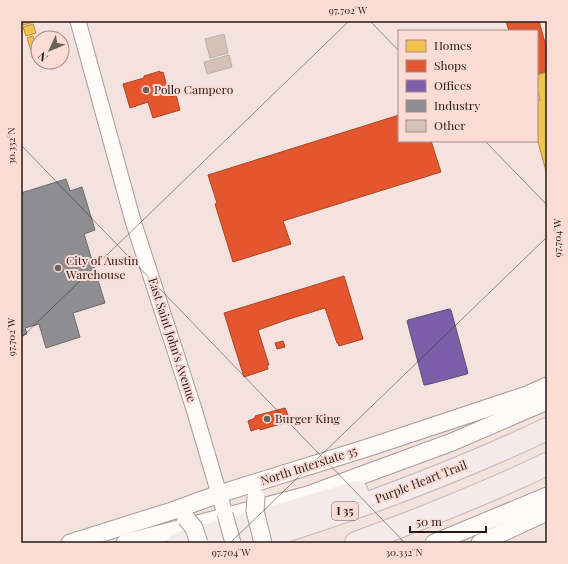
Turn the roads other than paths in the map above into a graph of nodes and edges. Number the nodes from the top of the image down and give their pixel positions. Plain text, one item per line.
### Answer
1 (78, 21) edge
2 (547, 386) edge
3 (547, 401) edge
4 (547, 430) edge
5 (547, 464) edge
6 (442, 475) junction
7 (271, 478) junction
8 (219, 494) junction
9 (547, 496) edge
10 (547, 512) edge
11 (179, 514) junction
12 (70, 543) edge
13 (125, 543) edge
14 (178, 543) edge
15 (199, 543) edge
16 (233, 543) edge
17 (247, 543) edge
18 (263, 543) edge
19 (356, 543) edge
20 (434, 543) edge
21 (480, 543) edge

1 - 8 street, East Saint John's Avenue
2 - 7 main road, North Interstate 35
3 - 13 main road
4 - 6 highway, Purple Heart Trail / I 35
5 - 19 highway
6 - 14 highway
6 - 17 highway, Purple Heart Trail / I 35
7 - 8 main road, North Interstate 35
7 - 18 main road, bridge
8 - 11 main road, North Interstate 35
8 - 16 street, East Saint John's Avenue, bridge
9 - 20 main road
10 - 21 main road
11 - 12 main road, North Interstate 35
11 - 15 main road, bridge

